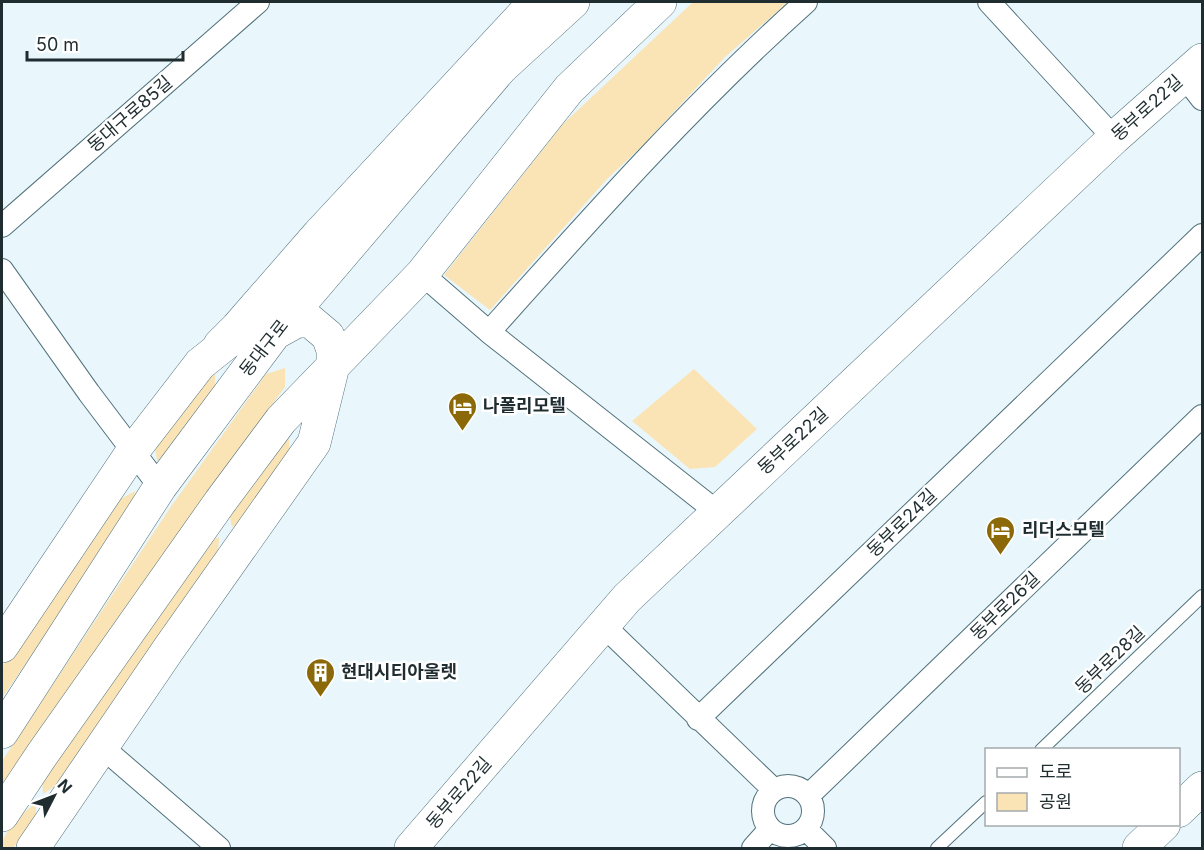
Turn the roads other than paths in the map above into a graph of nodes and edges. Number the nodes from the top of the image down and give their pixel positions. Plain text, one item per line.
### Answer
1 (258, 2) edge
2 (535, 2) edge
3 (573, 2) edge
4 (660, 2) edge
5 (806, 2) edge
6 (989, 2) edge
7 (1196, 79) edge
8 (1114, 138) junction
9 (2, 226) edge
10 (1203, 235) edge
11 (2, 270) edge
12 (422, 274) junction
13 (489, 332) junction
14 (275, 333) junction
15 (200, 364) junction
16 (333, 366) junction
17 (1203, 416) edge
18 (133, 451) junction
19 (160, 487) junction
20 (717, 512) junction
21 (1203, 596) edge
22 (603, 625) junction
23 (2, 645) edge
24 (698, 719) junction
25 (2, 732) edge
26 (102, 747) junction
27 (1043, 748) edge
28 (1203, 788) edge
29 (774, 790) junction
30 (808, 796) junction
31 (985, 804) edge
32 (1180, 810) edge
33 (2, 815) edge
34 (1163, 826) edge
35 (770, 829) junction
36 (807, 830) junction
37 (33, 849) edge
38 (219, 849) edge
39 (411, 849) edge
40 (753, 849) edge
41 (825, 849) edge
42 (938, 849) edge
43 (1139, 849) edge

1 - 9 street, 동대구로85길
2 - 15 main road
3 - 14 main road, 동대구로
4 - 12 main road
5 - 13 street
6 - 8 street
7 - 8 main road, 동부로22길
8 - 20 main road, 동부로22길
10 - 24 street, 동부로24길
11 - 18 street
12 - 13 street
12 - 16 main road
13 - 20 street
14 - 15 main road
14 - 16 main road
14 - 19 main road, 동대구로
15 - 18 main road
16 - 26 main road
16 - 33 main road
17 - 30 street, 동부로26길
18 - 19 street
18 - 23 main road
19 - 25 main road, 동대구로
20 - 22 main road, 동부로22길
21 - 27 lane, 동부로28길
22 - 24 street
22 - 39 main road, 동부로22길
24 - 29 street
26 - 37 main road
26 - 38 street
28 - 32 main road
29 - 30 street
29 - 35 street
30 - 36 street
31 - 42 lane
34 - 43 main road
35 - 36 street
35 - 40 street
36 - 41 street

